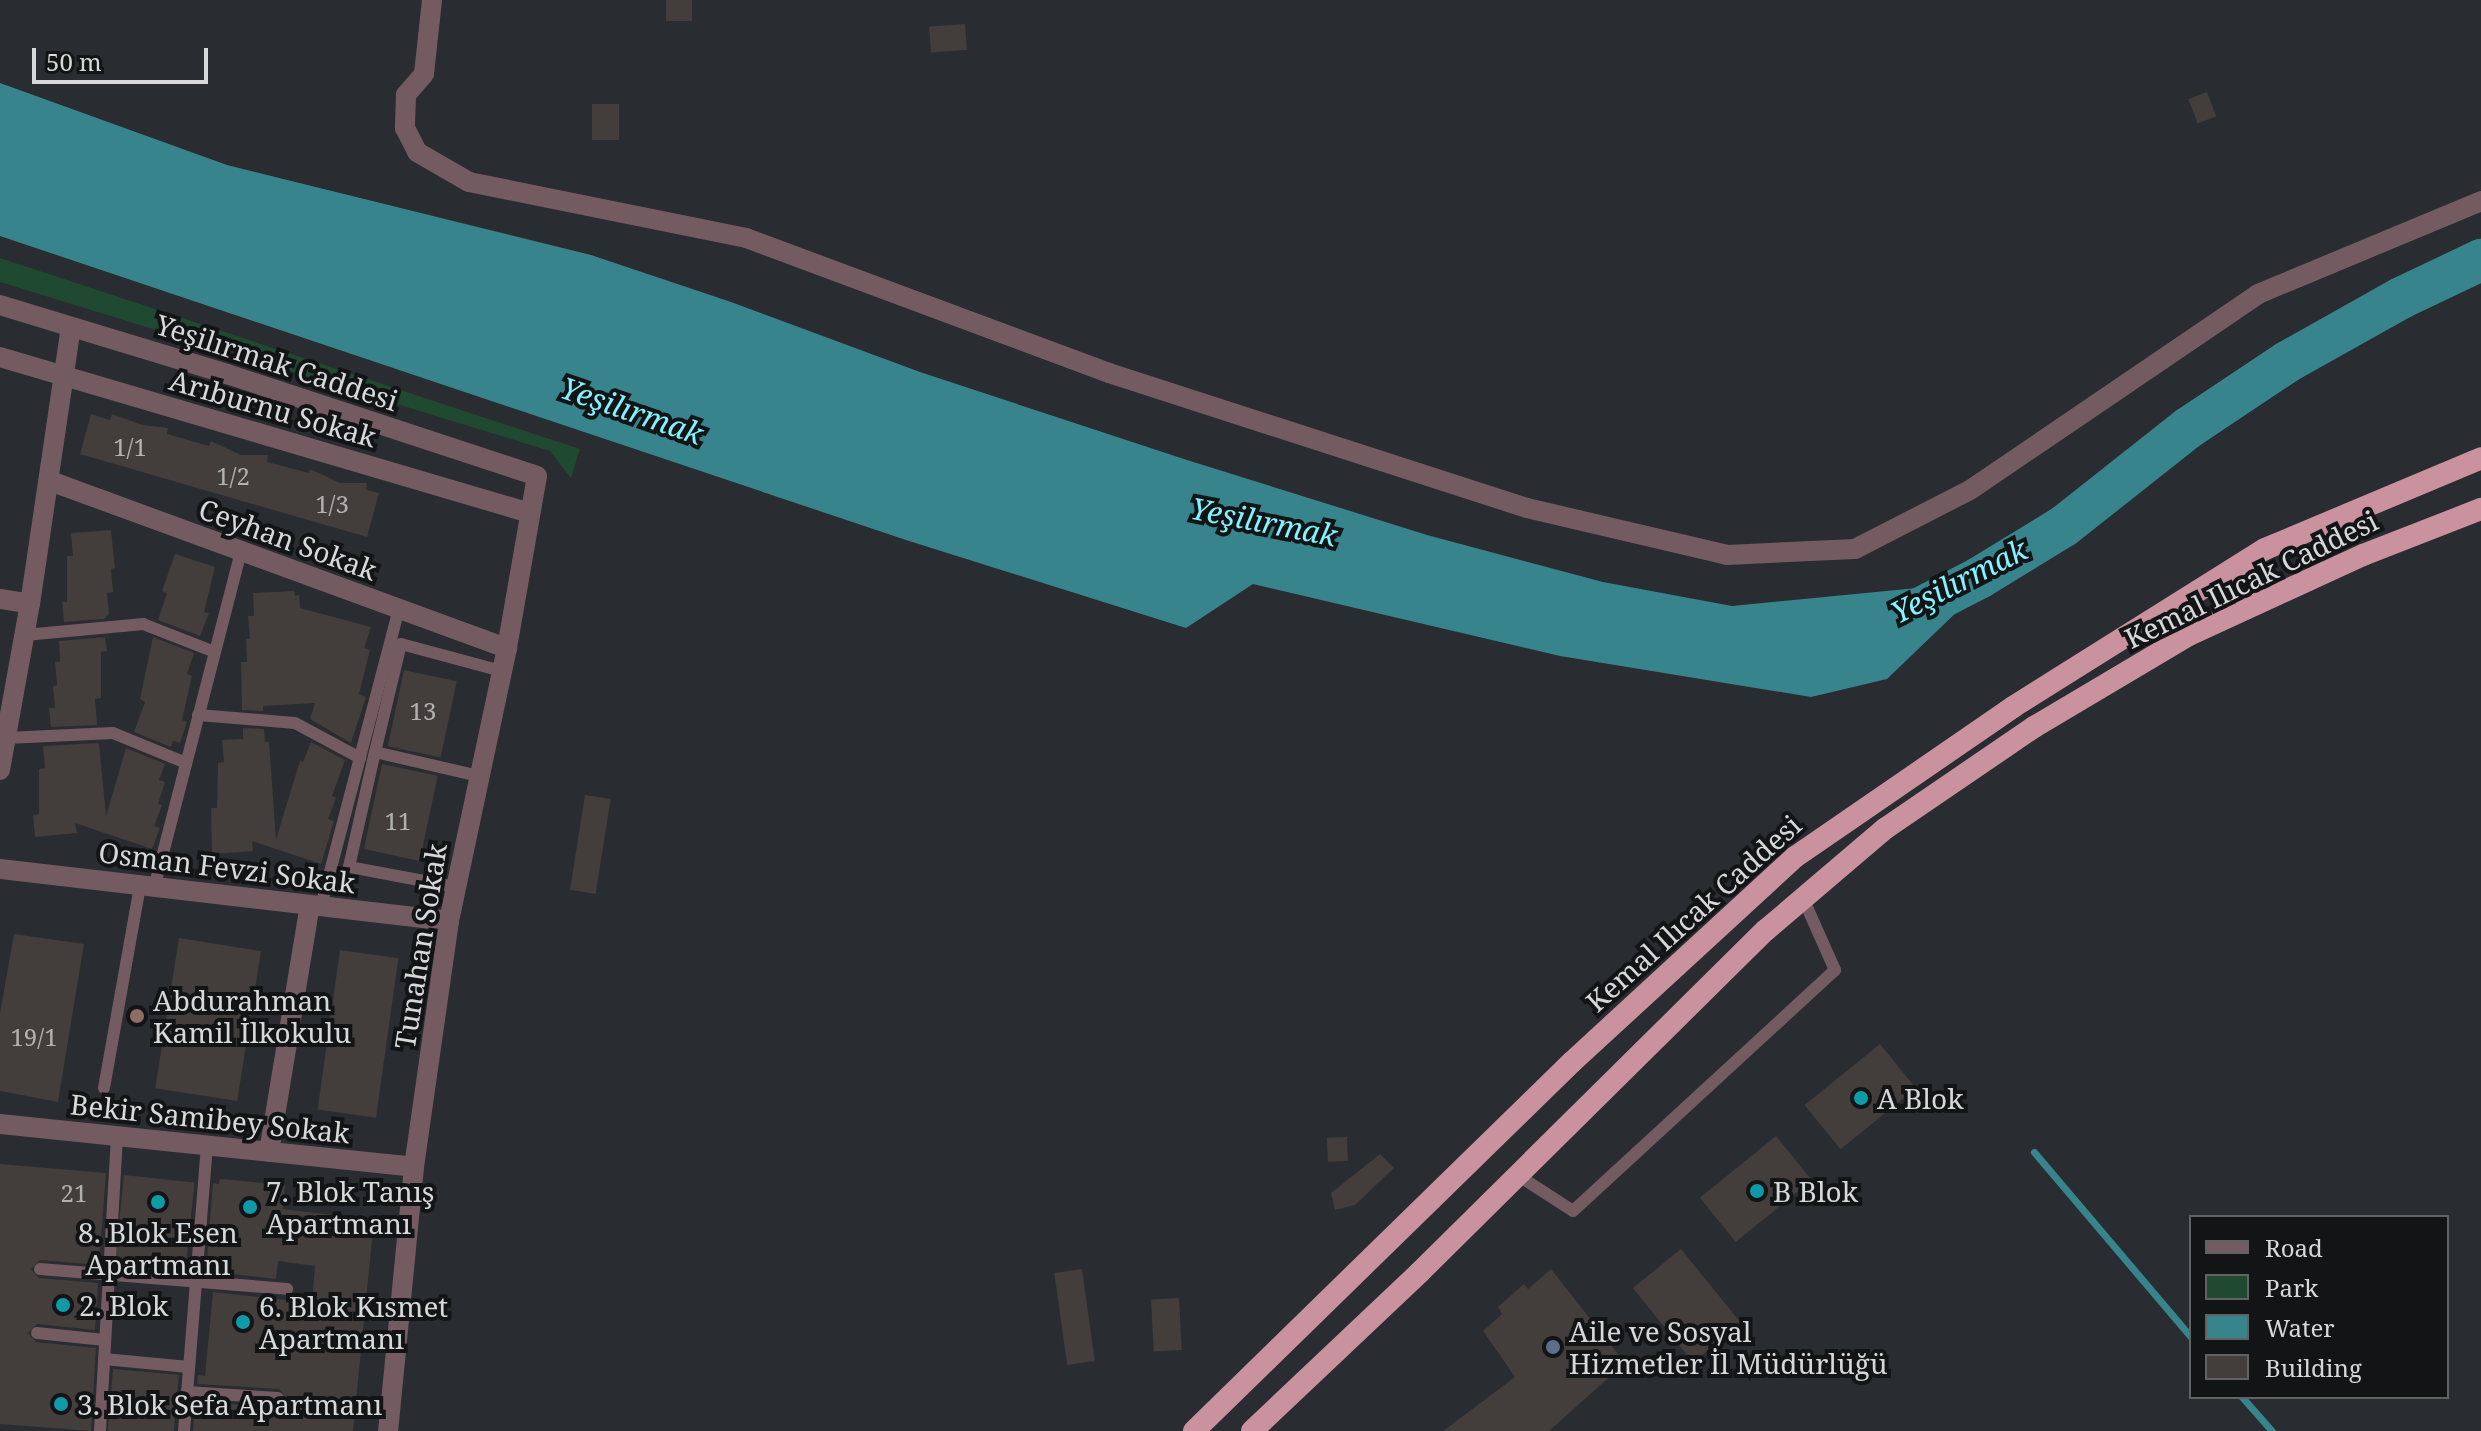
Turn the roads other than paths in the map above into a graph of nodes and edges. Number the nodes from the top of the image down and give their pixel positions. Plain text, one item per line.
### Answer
1 (432, 0) edge
2 (2481, 201) edge
3 (0, 305) edge
4 (71, 328) junction
5 (0, 357) edge
6 (64, 376) junction
7 (2481, 458) edge
8 (537, 476) joint
9 (50, 481) junction
10 (2481, 509) edge
11 (530, 513) junction
12 (241, 551) junction
13 (0, 599) edge
14 (30, 604) junction
15 (399, 609) junction
16 (25, 635) junction
17 (507, 648) junction
18 (215, 652) junction
19 (502, 671) junction
20 (198, 715) junction
21 (6, 738) junction
22 (375, 752) junction
23 (360, 758) junction
24 (186, 763) junction
25 (0, 770) edge
26 (479, 776) junction
27 (0, 869) edge
28 (147, 887) junction
29 (456, 887) junction
30 (1803, 898) junction
31 (315, 906) junction
32 (449, 921) junction
33 (104, 1088) dead end
34 (0, 1124) edge
35 (117, 1136) junction
36 (207, 1146) junction
37 (269, 1152) junction
38 (414, 1167) junction
39 (1519, 1176) junction
40 (40, 1269) dead end
41 (109, 1274) junction
42 (196, 1281) junction
43 (287, 1289) dead end
44 (37, 1333) dead end
45 (105, 1340) junction
46 (104, 1359) junction
47 (189, 1367) junction
48 (187, 1392) junction
49 (278, 1398) dead end
50 (100, 1431) edge
51 (184, 1431) edge
52 (388, 1431) edge
53 (1194, 1431) edge
54 (1252, 1431) edge

1 - 2 street
3 - 4 street, Yeşilırmak Caddesi
4 - 6 street
4 - 8 street, Yeşilırmak Caddesi
5 - 6 street, Arıburnu Sokak
6 - 9 street
6 - 11 street, Arıburnu Sokak
7 - 53 highway, Kemal Ilıcak Caddesi
8 - 11 street, Tunahan Sokak
9 - 12 street, Ceyhan Sokak
9 - 14 street
10 - 30 highway, Kemal Ilıcak Caddesi
11 - 17 street, Tunahan Sokak
12 - 15 street, Ceyhan Sokak
12 - 18 lane
13 - 14 street
14 - 16 street
15 - 17 street, Ceyhan Sokak
15 - 23 lane
16 - 18 lane
16 - 21 street
17 - 19 street, Tunahan Sokak
18 - 20 lane
19 - 22 lane
19 - 26 street, Tunahan Sokak
20 - 23 lane
20 - 24 lane
21 - 24 lane
21 - 25 street
22 - 26 lane
22 - 29 lane
23 - 31 lane
24 - 28 lane
26 - 29 street, Tunahan Sokak
27 - 28 street, Osman Fevzi Sokak
28 - 31 street, Osman Fevzi Sokak
28 - 33 lane
29 - 32 street, Tunahan Sokak
30 - 39 highway, Kemal Ilıcak Caddesi
30 - 39 lane
31 - 32 street, Osman Fevzi Sokak
31 - 37 street
32 - 38 street, Tunahan Sokak
34 - 35 street, Bekir Samibey Sokak
35 - 36 street, Bekir Samibey Sokak
35 - 41 lane
36 - 37 street, Bekir Samibey Sokak
36 - 42 lane
37 - 38 street, Bekir Samibey Sokak
38 - 52 street, Tunahan Sokak
39 - 54 highway, Kemal Ilıcak Caddesi
40 - 41 lane
41 - 42 lane
41 - 45 lane
42 - 43 lane
42 - 47 lane
44 - 45 lane
45 - 46 lane
46 - 47 lane
46 - 50 lane
47 - 48 lane
48 - 49 lane
48 - 51 lane

